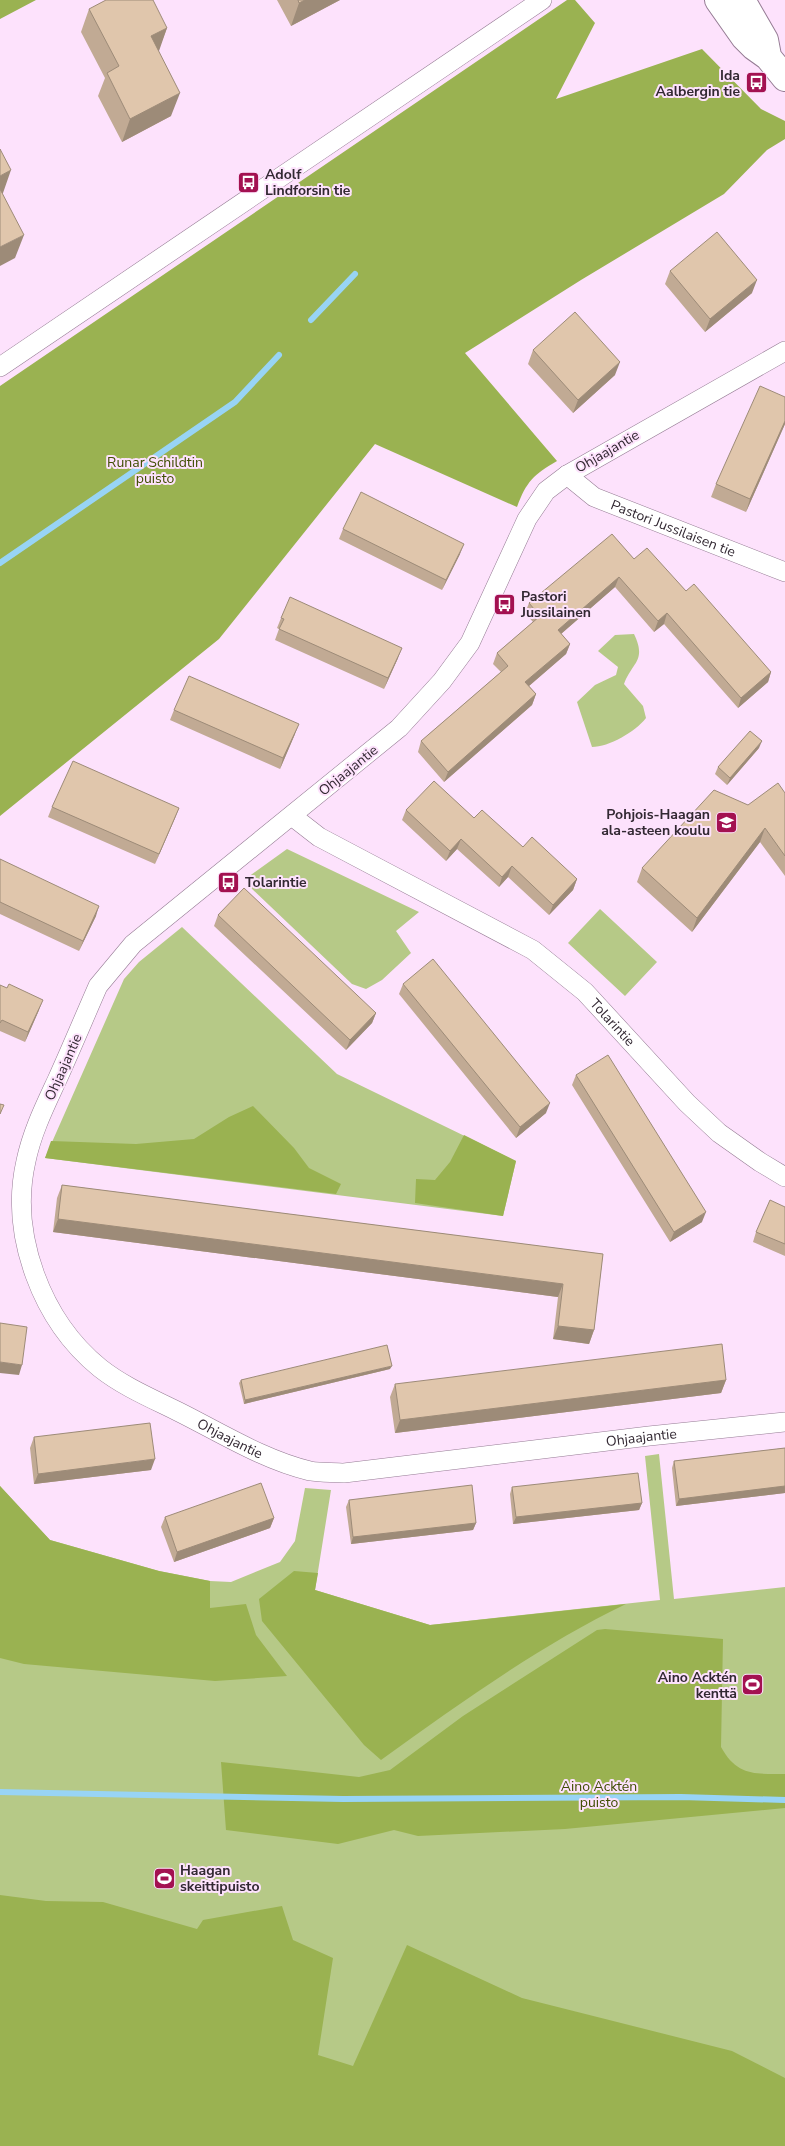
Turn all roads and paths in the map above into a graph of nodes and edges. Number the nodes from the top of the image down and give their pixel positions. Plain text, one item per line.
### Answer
1 (542, 0) edge
2 (718, 0) edge
3 (742, 0) edge
4 (768, 57) junction
5 (785, 78) edge
6 (785, 351) edge
7 (0, 367) edge
8 (567, 475) junction
9 (785, 572) edge
10 (292, 816) junction
11 (785, 1177) edge
12 (785, 1422) edge

1 - 7 street
2 - 4 main road
3 - 4 main road
4 - 5 main road
6 - 8 street, Ohjaajantie
8 - 9 street, Pastori Jussilaisen tie
8 - 10 street, Ohjaajantie
10 - 11 street, Tolarintie
10 - 12 street, Ohjaajantie

